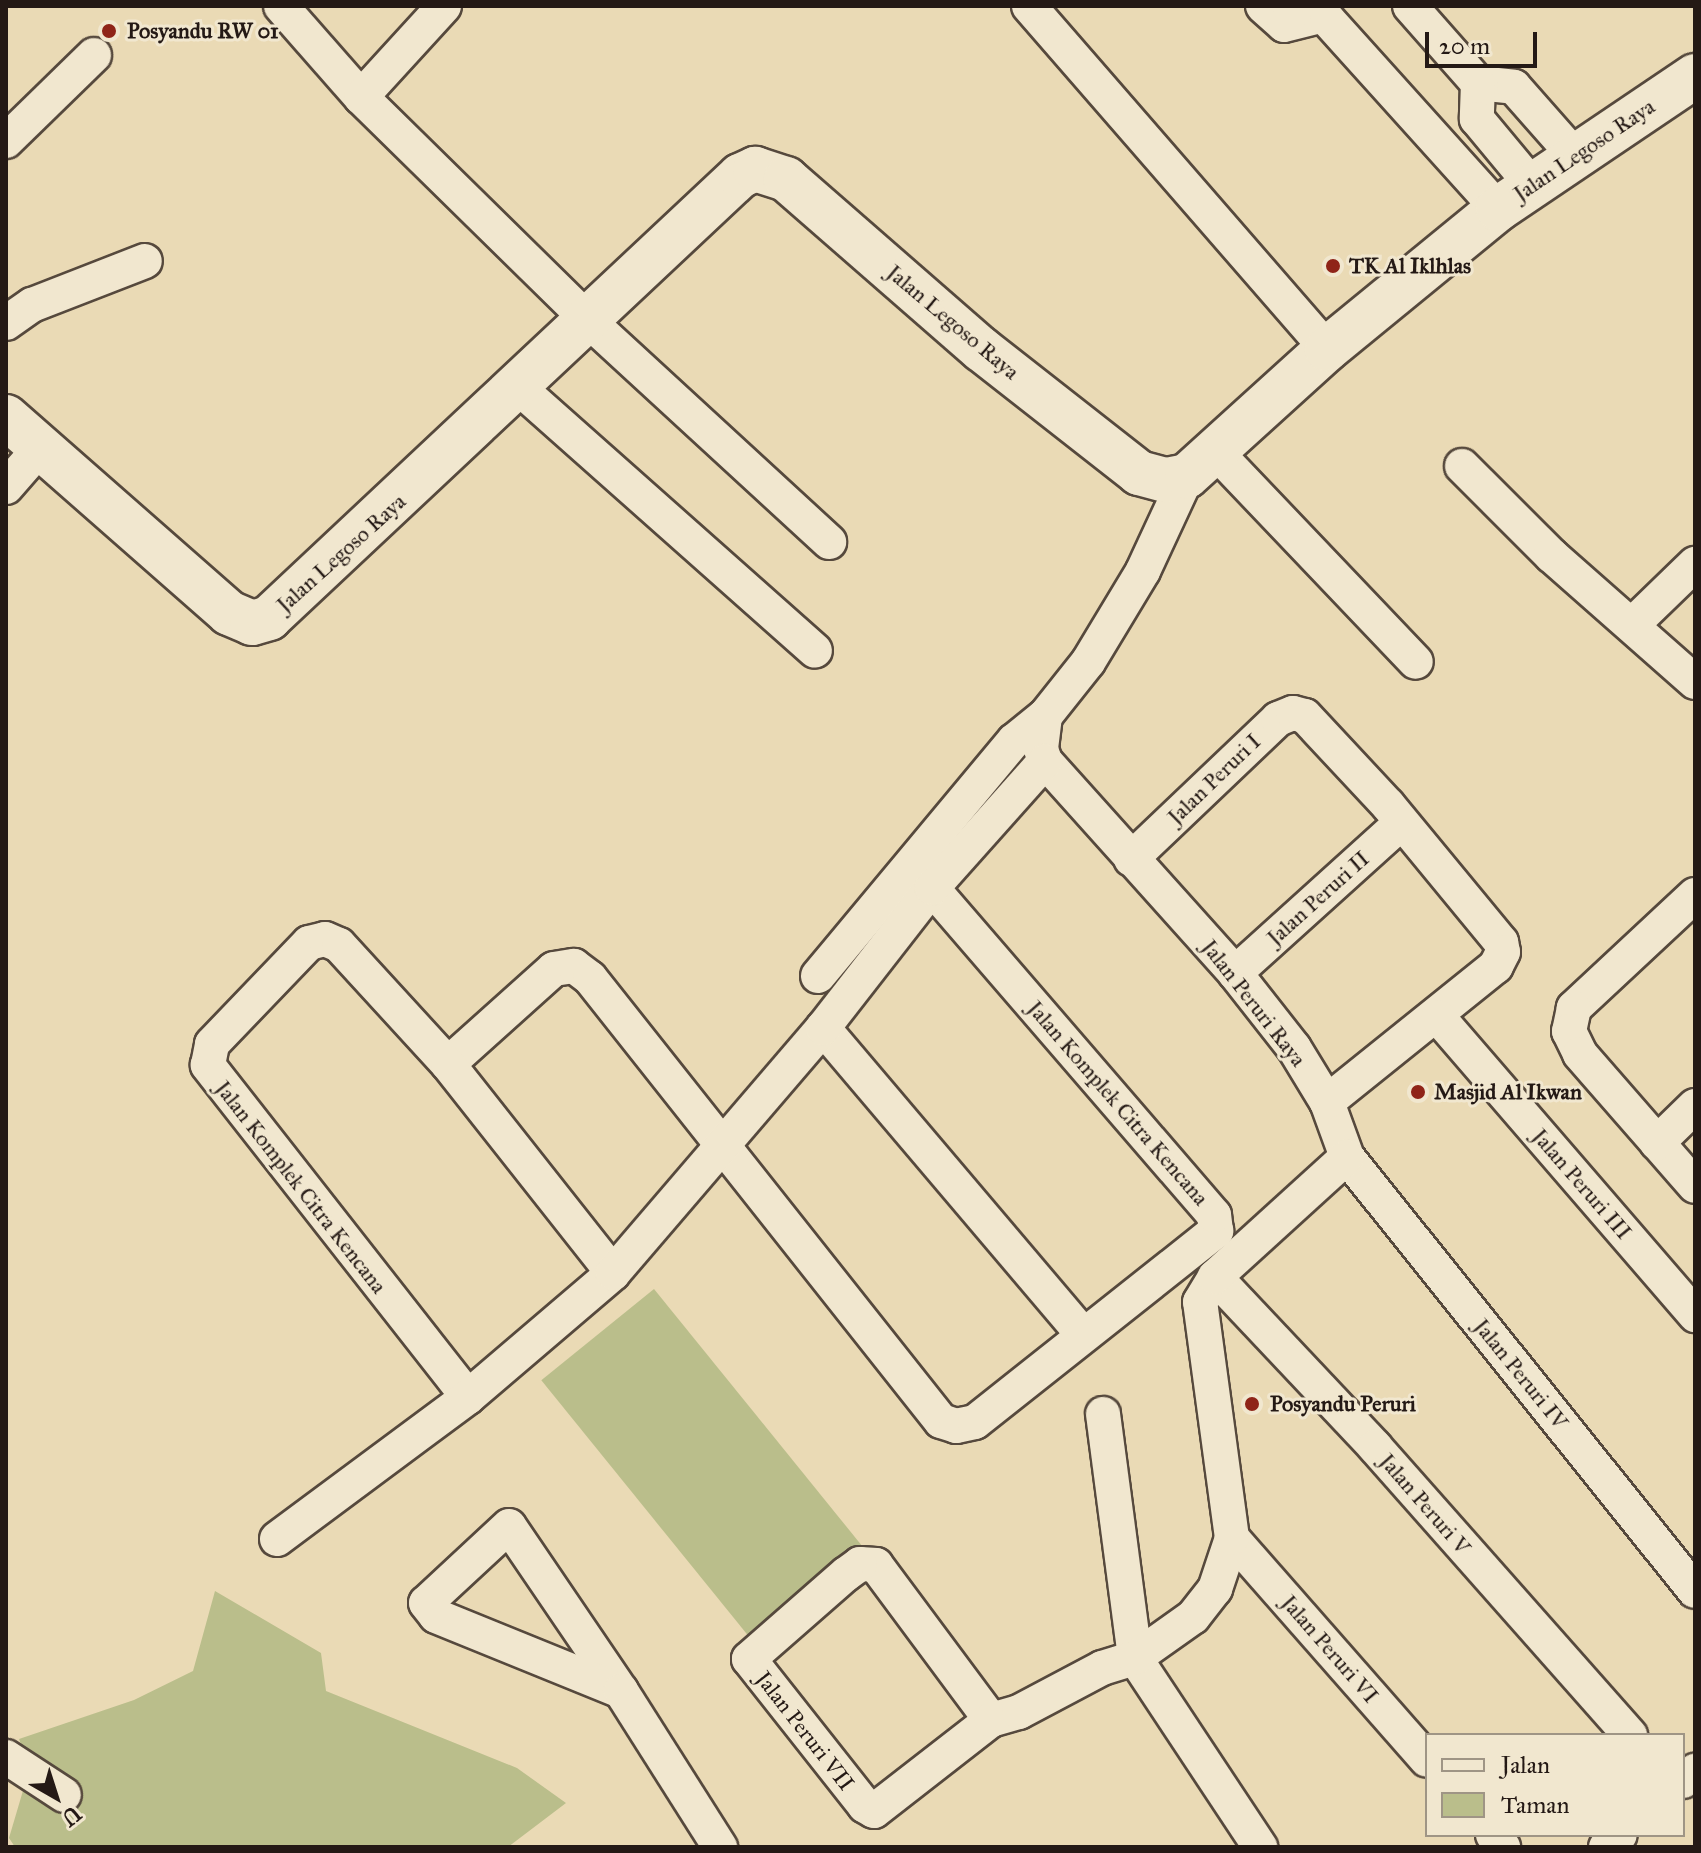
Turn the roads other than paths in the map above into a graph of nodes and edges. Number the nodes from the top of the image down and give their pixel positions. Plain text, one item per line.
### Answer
1 (281, 6) edge
2 (444, 6) edge
3 (1029, 6) edge
4 (1263, 6) edge
5 (1410, 6) edge
6 (94, 55) dead end
7 (1695, 76) edge
8 (1478, 83) junction
9 (361, 97) junction
10 (6, 141) edge
11 (1574, 155) junction
12 (1514, 196) junction
13 (145, 261) dead end
14 (590, 322) junction
15 (6, 323) edge
16 (1327, 349) junction
17 (518, 387) junction
18 (6, 417) edge
19 (40, 448) junction
20 (1201, 464) junction
21 (1462, 466) dead end
22 (6, 487) edge
23 (829, 542) dead end
24 (1695, 564) edge
25 (1632, 625) junction
26 (815, 651) dead end
27 (1416, 662) dead end
28 (1695, 682) edge
29 (1045, 716) junction
30 (1045, 761) junction
31 (1401, 823) junction
32 (1131, 859) junction
33 (932, 888) junction
34 (1695, 895) edge
35 (1235, 973) junction
36 (818, 976) dead end
37 (1438, 1017) junction
38 (823, 1028) junction
39 (448, 1064) junction
40 (1327, 1102) junction
41 (1695, 1106) edge
42 (722, 1143) junction
43 (1657, 1143) junction
44 (1347, 1157) junction
45 (1695, 1186) edge
46 (613, 1273) junction
47 (1215, 1277) junction
48 (1695, 1315) edge
49 (1082, 1333) junction
50 (468, 1397) junction
51 (1103, 1414) dead end
52 (1232, 1538) junction
53 (277, 1539) dead end
54 (1695, 1591) edge
55 (1135, 1658) junction
56 (621, 1691) junction
57 (991, 1720) junction
58 (1628, 1733) edge
59 (6, 1757) edge
60 (1425, 1758) edge
61 (64, 1795) dead end
62 (720, 1847) edge
63 (1260, 1847) edge

1 - 9 street
2 - 9 street
3 - 16 street
4 - 12 street
5 - 8 street
6 - 10 street
7 - 11 street, Jalan Legoso Raya
8 - 11 street
8 - 12 street
9 - 14 street
11 - 12 street, Jalan Legoso Raya
12 - 16 street, Jalan Legoso Raya
13 - 15 street
14 - 17 street, Jalan Legoso Raya
14 - 20 street, Jalan Legoso Raya
14 - 23 street
16 - 20 street, Jalan Legoso Raya
17 - 19 street, Jalan Legoso Raya
17 - 26 street
18 - 19 street, Jalan Legoso Raya
19 - 22 street
20 - 27 street
20 - 29 street
21 - 25 street
24 - 25 street
25 - 28 street
29 - 30 street
29 - 36 street
30 - 32 street, Jalan Peruri Raya
30 - 33 street
31 - 32 street, Jalan Peruri I
31 - 35 street, Jalan Peruri II
31 - 37 street
32 - 35 street, Jalan Peruri Raya
33 - 38 street
33 - 49 street, Jalan Komplek Citra Kencana
34 - 43 street
35 - 40 street, Jalan Peruri Raya
37 - 40 street
37 - 48 street, Jalan Peruri III
38 - 42 street
38 - 49 street
39 - 42 street, Jalan Komplek Citra Kencana
39 - 46 street, Jalan Komplek Citra Kencana
39 - 50 street, Jalan Komplek Citra Kencana
40 - 44 street, Jalan Peruri Raya
41 - 43 street
42 - 46 street
42 - 49 street, Jalan Komplek Citra Kencana
43 - 45 street
44 - 47 street
44 - 54 street, Jalan Peruri IV
46 - 50 street
47 - 52 street
47 - 58 street, Jalan Peruri V
50 - 53 street
51 - 55 street
52 - 55 street
52 - 60 street, Jalan Peruri VI
55 - 57 street, Jalan Peruri VII
55 - 63 street
56 - 56 street
56 - 62 street
57 - 57 street, Jalan Peruri VII
59 - 61 street

